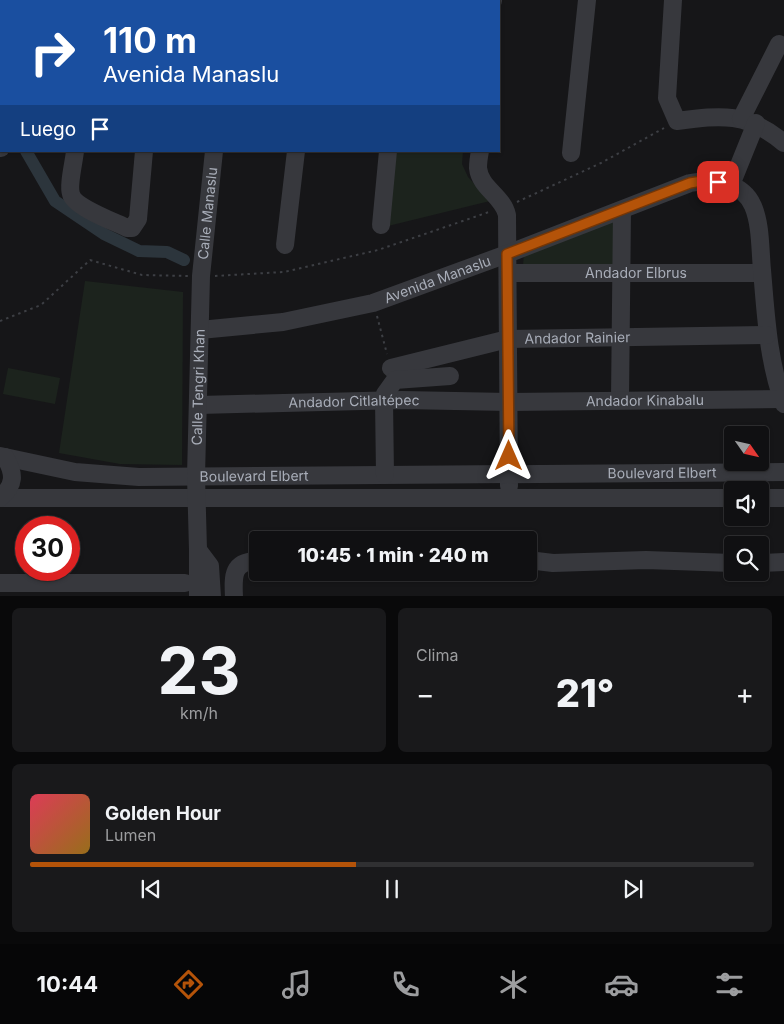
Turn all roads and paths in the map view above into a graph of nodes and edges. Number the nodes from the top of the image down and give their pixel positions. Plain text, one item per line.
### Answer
1 (587, 0) edge
2 (674, 0) edge
3 (779, 44) dead end
4 (677, 121) junction
5 (748, 121) junction
6 (784, 142) edge
7 (75, 152) edge
8 (144, 152) edge
9 (214, 152) edge
10 (296, 152) edge
11 (388, 152) edge
12 (480, 152) edge
13 (571, 153) dead end
14 (731, 185) junction
15 (505, 207) junction
16 (622, 210) junction
17 (381, 226) dead end
18 (285, 246) dead end
19 (507, 254) junction
20 (508, 273) junction
21 (621, 273) junction
22 (762, 273) junction
23 (201, 276) junction
24 (373, 303) junction
25 (0, 321) edge
26 (200, 330) junction
27 (767, 334) junction
28 (620, 337) junction
29 (508, 340) junction
30 (391, 368) joint
31 (450, 376) dead end
32 (384, 400) junction
33 (620, 400) junction
34 (509, 402) junction
35 (783, 402) edge
36 (199, 405) junction
37 (3, 457) edge
38 (784, 472) edge
39 (509, 474) junction
40 (385, 475) junction
41 (196, 476) junction
42 (0, 498) edge
43 (196, 498) junction
44 (510, 498) junction
45 (724, 498) edge
46 (769, 498) edge
47 (784, 498) edge
48 (198, 550) junction
49 (249, 561) edge
50 (537, 561) edge
51 (724, 562) edge
52 (784, 562) edge
53 (769, 563) edge
54 (0, 583) edge
55 (185, 583) dead end
56 (71, 590) edge
57 (153, 590) edge
58 (198, 596) edge
59 (212, 596) edge
60 (234, 596) edge

1 - 13 street
2 - 4 street
3 - 5 street
4 - 5 street
4 - 15 path
5 - 6 street
5 - 14 street
7 - 8 street
9 - 23 street, Calle Manaslu
10 - 18 street
11 - 17 street
12 - 15 street
14 - 16 street, Avenida Manaslu
14 - 22 street
15 - 19 street
15 - 23 path
16 - 19 street, Avenida Manaslu
16 - 21 street
19 - 20 street
19 - 24 street, Avenida Manaslu
20 - 21 street, Andador Elbrus
20 - 29 street
21 - 22 street, Andador Elbrus
21 - 28 street
22 - 27 street
23 - 25 path
23 - 26 street, Calle Tengri Khan
24 - 26 street, Avenida Manaslu
24 - 30 path
26 - 36 street, Calle Tengri Khan
27 - 28 street, Andador Rainier
27 - 35 street
28 - 29 street, Andador Rainier
28 - 33 street
29 - 30 street, Andador Rainier
29 - 34 street
31 - 32 street
32 - 34 street, Andador Citlaltépec
32 - 36 street, Andador Citlaltépec
32 - 40 street
33 - 34 street, Andador Kinabalu
33 - 35 street, Andador Kinabalu
34 - 39 street
36 - 41 street, Calle Tengri Khan
37 - 41 street, Boulevard Elbert
37 - 42 street
38 - 39 street, Boulevard Elbert
39 - 40 street, Boulevard Elbert
39 - 44 street
40 - 41 street, Boulevard Elbert
41 - 43 street, Calle Tengri Khan
42 - 43 street, Boulevard Elbert
43 - 44 street, Boulevard Elbert
43 - 48 street, Calle Tengri Khan
44 - 45 street, Boulevard Elbert
46 - 47 street
48 - 58 street, Calle Tengri Khan
48 - 59 street
49 - 60 street
50 - 51 street
52 - 53 street
54 - 56 street
55 - 57 street
56 - 57 street

